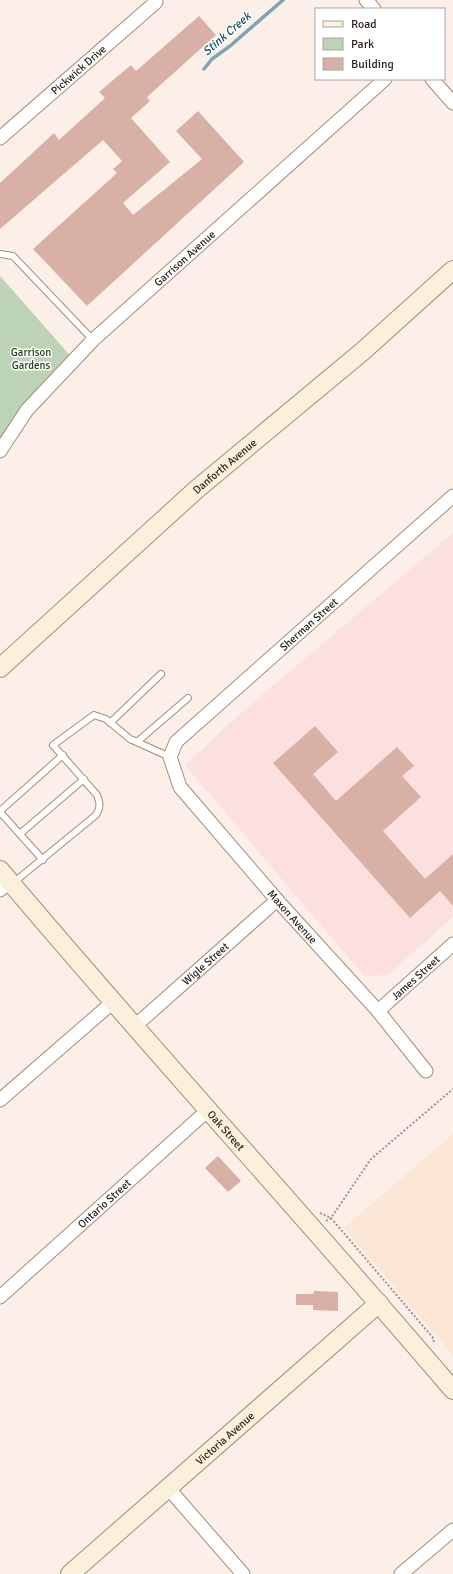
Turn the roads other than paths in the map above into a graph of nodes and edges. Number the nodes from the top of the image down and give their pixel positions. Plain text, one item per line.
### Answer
1 (154, 0) edge
2 (366, 0) edge
3 (373, 8) edge
4 (384, 80) edge
5 (433, 80) edge
6 (453, 103) edge
7 (0, 138) edge
8 (0, 254) edge
9 (453, 270) edge
10 (93, 340) junction
11 (0, 451) edge
12 (453, 496) edge
13 (0, 668) edge
14 (161, 674) dead end
15 (188, 698) dead end
16 (110, 722) junction
17 (137, 742) junction
18 (63, 755) junction
19 (170, 757) junction
20 (84, 779) junction
21 (0, 811) edge
22 (21, 833) junction
23 (42, 860) junction
24 (5, 881) edge
25 (277, 900) junction
26 (453, 944) edge
27 (113, 1002) junction
28 (378, 1011) junction
29 (134, 1026) junction
30 (426, 1071) dead end
31 (0, 1100) edge
32 (208, 1110) junction
33 (0, 1297) edge
34 (379, 1303) junction
35 (453, 1390) edge
36 (169, 1489) junction
37 (453, 1530) edge
38 (70, 1574) edge
39 (243, 1574) edge
40 (401, 1574) edge

1 - 7 street, Pickwick Drive
2 - 3 street
4 - 10 street, Garrison Avenue
5 - 6 street
8 - 10 lane
9 - 13 street, Danforth Avenue
10 - 11 street, Garrison Avenue
12 - 19 street, Sherman Street
14 - 16 lane
15 - 17 lane
16 - 17 lane
16 - 18 lane
17 - 19 lane
18 - 20 lane
18 - 21 lane
19 - 25 street, Maxon Avenue
20 - 22 lane
20 - 23 lane
21 - 22 lane
22 - 23 lane
23 - 24 lane
24 - 27 street, Oak Street
25 - 28 street, Maxon Avenue
25 - 29 street, Wigle Street
26 - 28 street, James Street
27 - 29 street, Oak Street
27 - 31 street
28 - 30 street, Maxon Avenue
29 - 32 street, Oak Street
32 - 33 street, Ontario Street
32 - 34 street, Oak Street
34 - 35 street, Oak Street
34 - 36 street, Victoria Avenue
36 - 38 street, Victoria Avenue
36 - 39 street
37 - 40 street

